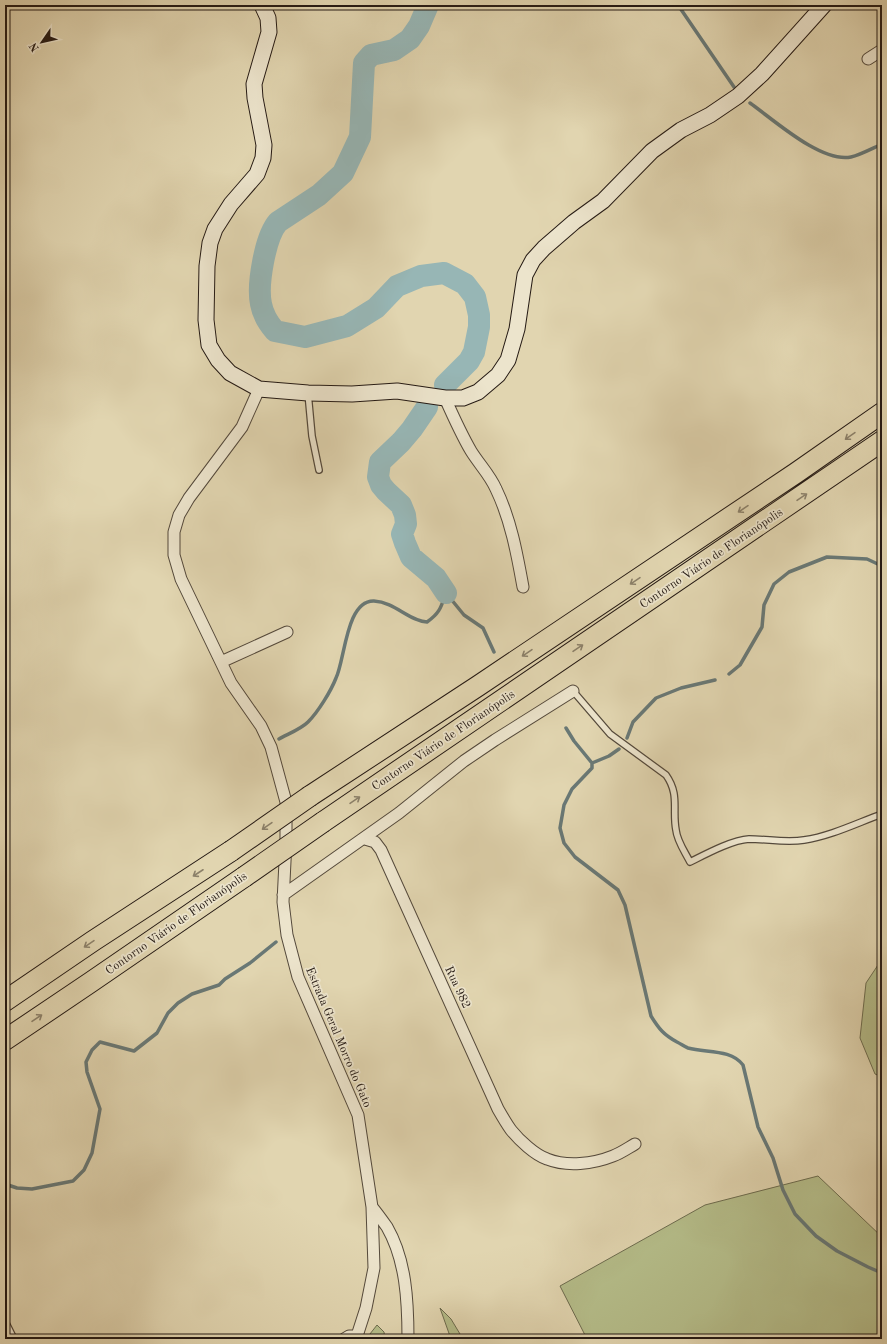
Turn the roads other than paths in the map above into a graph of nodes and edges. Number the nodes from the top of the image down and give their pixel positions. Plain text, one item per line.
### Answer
1 (262, 5) edge
2 (824, 5) edge
3 (882, 50) edge
4 (868, 59) dead end
5 (260, 389) junction
6 (308, 393) junction
7 (445, 398) junction
8 (882, 413) edge
9 (882, 441) edge
10 (319, 470) dead end
11 (523, 587) dead end
12 (287, 632) dead end
13 (221, 662) junction
14 (573, 690) joint
15 (882, 814) edge
16 (365, 839) junction
17 (283, 895) junction
18 (5, 1002) edge
19 (5, 1040) edge
20 (635, 1144) dead end
21 (372, 1207) junction
22 (5, 1322) edge
23 (356, 1338) edge
24 (14, 1339) edge
25 (344, 1339) edge
26 (408, 1339) edge

1 - 5 street
2 - 7 street
3 - 4 street
5 - 6 street
5 - 13 street, Estrada Geral Morro do Gato
6 - 7 street
6 - 10 lane
7 - 11 street
8 -> 18 highway, Contorno Viário de Florianópolis, bridge
19 -> 9 highway, Contorno Viário de Florianópolis, bridge
12 - 13 street
13 - 17 street, Estrada Geral Morro do Gato
14 - 15 lane
14 - 16 street
16 - 17 street
16 - 20 street, Rua 982
17 - 21 street, Estrada Geral Morro do Gato
21 - 23 street, Estrada Geral Morro do Gato
21 - 26 street
22 - 24 lane
23 - 25 street

